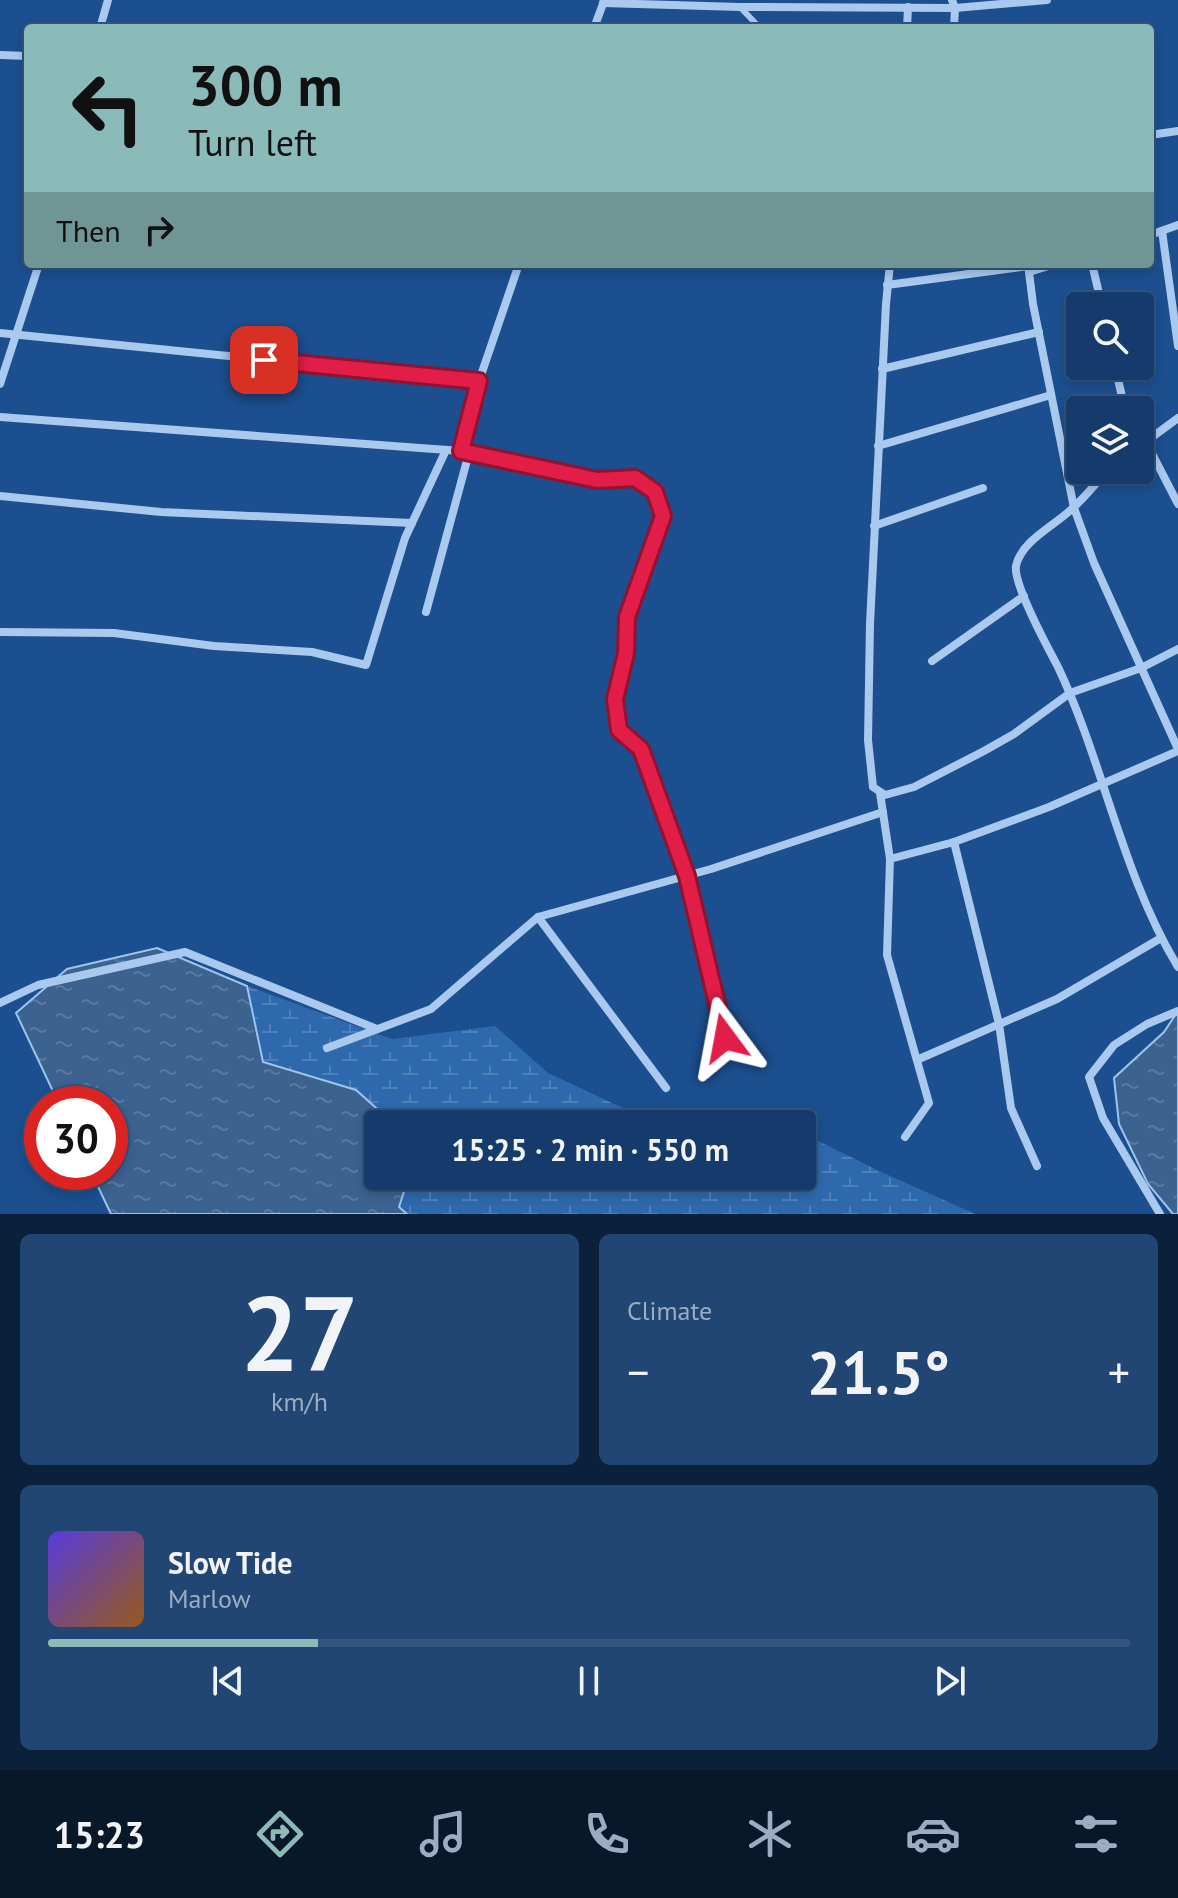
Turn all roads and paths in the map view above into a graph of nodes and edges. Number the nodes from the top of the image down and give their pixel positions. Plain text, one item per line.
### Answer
1 (108, 0) edge
2 (1047, 0) edge
3 (603, 1) edge
4 (954, 4) edge
5 (740, 7) junction
6 (908, 7) junction
7 (101, 24) edge
8 (595, 24) edge
9 (756, 24) edge
10 (907, 24) edge
11 (0, 55) edge
12 (24, 56) edge
13 (1178, 131) edge
14 (1154, 134) edge
15 (1178, 225) edge
16 (1162, 231) junction
17 (1154, 234) edge
18 (38, 268) edge
19 (518, 268) edge
20 (889, 268) edge
21 (1021, 268) edge
22 (1029, 268) edge
23 (1093, 268) edge
24 (887, 285) junction
25 (1099, 292) edge
26 (1039, 332) junction
27 (0, 333) edge
28 (17, 335) junction
29 (1178, 346) edge
30 (882, 369) junction
31 (479, 381) junction
32 (0, 384) edge
33 (1051, 395) junction
34 (0, 417) edge
35 (1178, 418) edge
36 (1154, 436) edge
37 (878, 446) junction
38 (446, 450) junction
39 (465, 452) junction
40 (1154, 463) edge
41 (1095, 484) edge
42 (983, 488) dead end
43 (0, 496) edge
44 (1178, 504) edge
45 (1074, 508) junction
46 (412, 523) junction
47 (874, 526) junction
48 (1024, 596) junction
49 (426, 612) dead end
50 (0, 632) edge
51 (1178, 649) edge
52 (932, 661) dead end
53 (1141, 668) junction
54 (1070, 693) junction
55 (1178, 750) edge
56 (1101, 783) junction
57 (880, 793) junction
58 (883, 812) junction
59 (954, 842) junction
60 (890, 859) junction
61 (687, 876) junction
62 (538, 917) junction
63 (1161, 938) junction
64 (1178, 967) edge
65 (0, 1003) edge
66 (1178, 1011) edge
67 (999, 1024) junction
68 (377, 1029) junction
69 (725, 1038) dead end
70 (327, 1048) dead end
71 (919, 1059) junction
72 (666, 1088) dead end
73 (905, 1137) dead end
74 (1037, 1166) dead end
75 (1160, 1214) edge

1 - 7 street
2 - 4 street
3 - 5 street
3 - 8 street
4 - 6 street
5 - 6 street
5 - 9 lane
6 - 10 street
11 - 12 street
13 - 14 street
15 - 16 street
16 - 17 street
16 - 29 street
18 - 28 street
19 - 31 street
20 - 24 street
21 - 24 street
22 - 26 street
23 - 25 street
24 - 30 street
26 - 30 street
26 - 33 street
27 - 28 street
28 - 31 street
28 - 32 street
30 - 37 street
31 - 39 street
33 - 37 street
33 - 45 street
34 - 38 street
35 - 36 street
37 - 47 street
38 - 39 street
38 - 46 street
39 - 49 street
39 - 61 street
40 - 44 street
41 - 45 street
42 - 47 street
43 - 46 street
45 - 48 street
45 - 53 street
46 - 50 street
47 - 57 street
48 - 52 street
48 - 54 street
51 - 53 street
53 - 54 street
53 - 55 street
54 - 56 street
54 - 57 street
55 - 56 street
56 - 59 street
56 - 63 street
57 - 58 street
58 - 60 street
58 - 61 street
59 - 60 street
59 - 67 street
60 - 71 street
61 - 62 street
61 - 69 street
62 - 68 street
62 - 72 street
63 - 64 street
63 - 67 street
65 - 68 street
66 - 75 street
67 - 71 street
67 - 74 street
68 - 70 street
71 - 73 street

